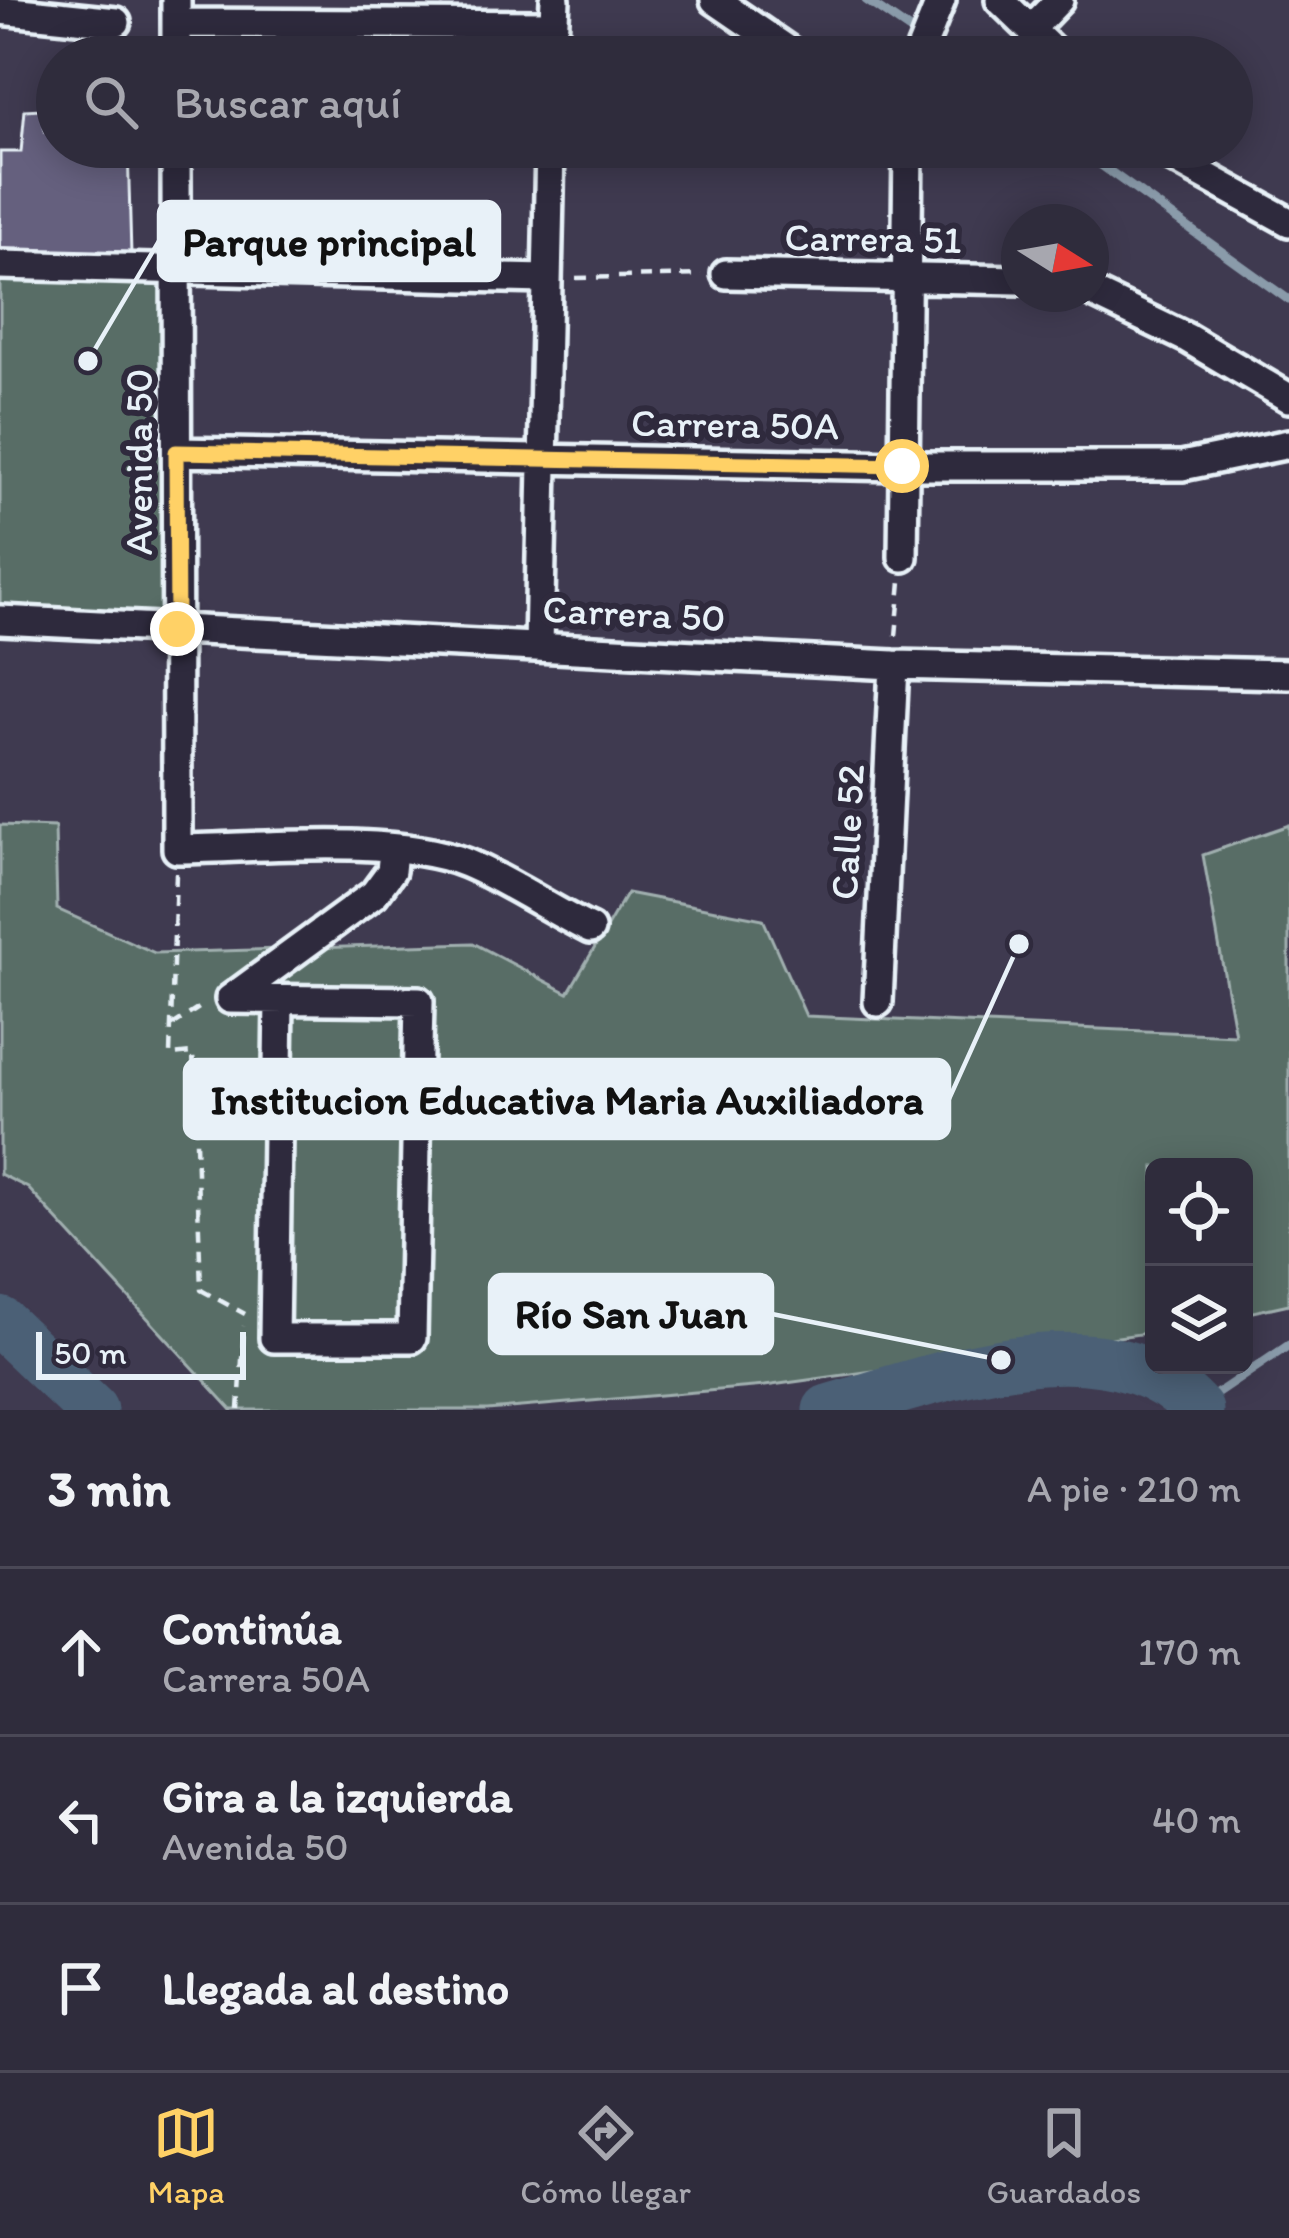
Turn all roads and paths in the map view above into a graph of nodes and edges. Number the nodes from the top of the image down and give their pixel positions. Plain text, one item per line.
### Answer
1 (715, 0) edge
2 (941, 0) edge
3 (1000, 0) edge
4 (1059, 0) edge
5 (0, 10) edge
6 (176, 12) edge
7 (406, 12) edge
8 (554, 13) edge
9 (116, 22) dead end
10 (1033, 27) junction
11 (767, 36) edge
12 (926, 36) edge
13 (1041, 36) edge
14 (176, 168) edge
15 (549, 168) edge
16 (912, 168) edge
17 (1192, 168) edge
18 (1289, 222) edge
19 (0, 265) edge
20 (177, 269) junction
21 (726, 274) joint
22 (904, 276) junction
23 (546, 279) junction
24 (1001, 279) edge
25 (1109, 301) edge
26 (1289, 398) edge
27 (1289, 444) edge
28 (176, 452) junction
29 (543, 460) junction
30 (902, 466) junction
31 (903, 557) joint
32 (0, 620) edge
33 (177, 629) junction
34 (539, 647) junction
35 (894, 665) junction
36 (1277, 674) edge
37 (177, 849) junction
38 (393, 850) junction
39 (590, 929) dead end
40 (230, 999) junction
41 (279, 1000) junction
42 (878, 1001) dead end
43 (171, 1026) junction
44 (245, 1314) junction
45 (274, 1324) junction
46 (239, 1410) edge

1 - 11 street
2 - 12 street
3 - 10 street
4 - 10 street
5 - 9 street
6 - 7 street
7 - 8 street
10 - 13 street
14 - 20 street, Avenida 50
15 - 23 street
16 - 22 street
17 - 18 street
19 - 20 street
20 - 23 street
20 - 28 street, Avenida 50
21 - 22 street, Carrera 51
21 - 23 path
22 - 24 street, Carrera 51
22 - 30 street
23 - 29 street
25 - 26 street
27 - 30 street, Carrera 50A
28 - 29 street, Carrera 50A
28 - 33 street, Avenida 50
29 - 30 street, Carrera 50A
29 - 34 street
30 - 31 street
31 - 35 path
32 - 33 street, Carrera 50
33 - 34 street, Carrera 50
33 - 37 street, Avenida 50
34 - 35 street, Carrera 50
35 - 36 street, Carrera 50
35 - 42 street, Calle 52
37 - 38 street
37 - 43 path
38 - 39 street
38 - 40 street
40 - 41 street
40 - 43 path
41 - 45 street
41 - 45 street
43 - 44 path
44 - 45 path
44 - 46 path

